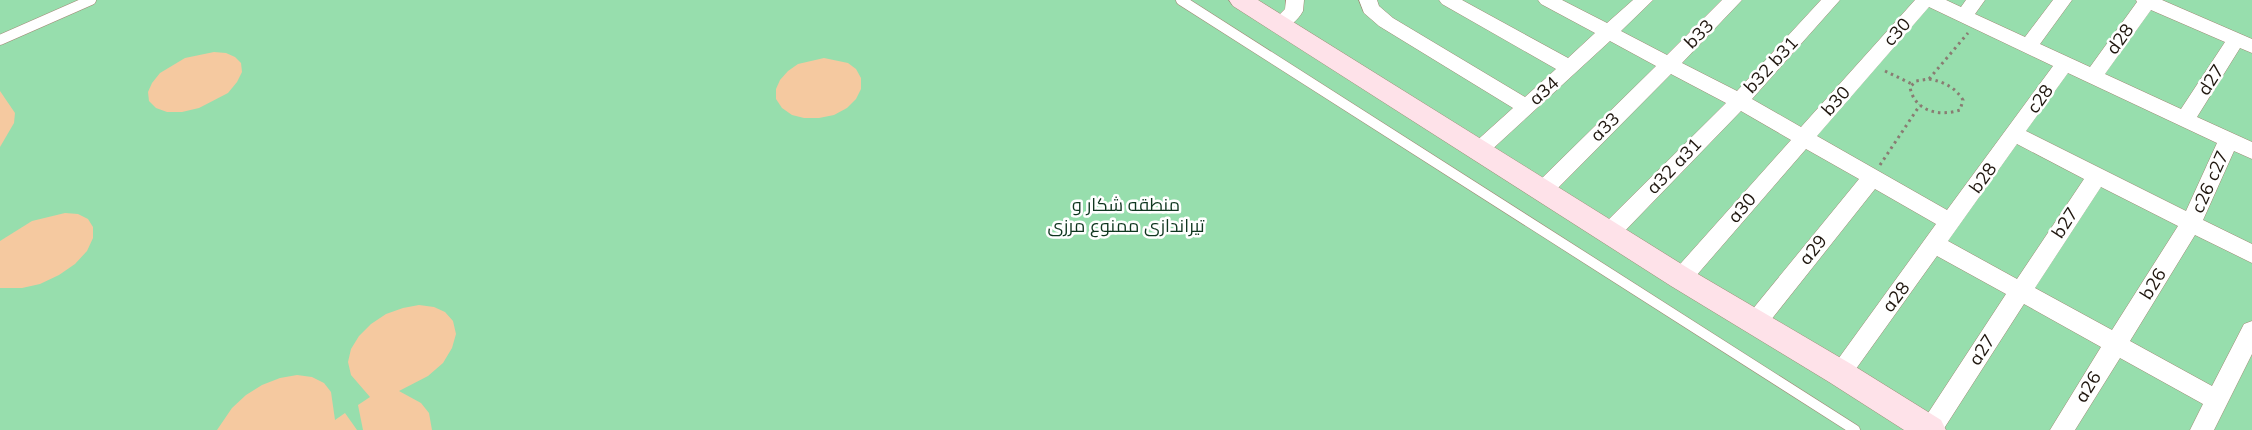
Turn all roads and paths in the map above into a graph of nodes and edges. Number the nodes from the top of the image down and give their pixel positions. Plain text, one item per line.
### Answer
1 (91, 0) edge
2 (1181, 0) edge
3 (1241, 0) edge
4 (1294, 0) edge
5 (1368, 0) edge
6 (1448, 0) edge
7 (1548, 0) edge
8 (1831, 0) edge
9 (1925, 0) edge
10 (1930, 0) edge
11 (1976, 0) edge
12 (2063, 0) edge
13 (2147, 0) edge
14 (1642, 1) edge
15 (1731, 2) edge
16 (1971, 19) junction
17 (1279, 24) junction
18 (1609, 33) junction
19 (0, 40) edge
20 (2244, 43) edge
21 (2028, 46) junction
22 (2065, 63) junction
23 (1667, 64) junction
24 (1868, 64) junction
25 (1570, 68) junction
26 (2094, 76) junction
27 (1929, 79) junction
28 (1912, 84) junction
29 (1738, 101) junction
30 (1920, 105) junction
31 (1527, 106) junction
32 (2185, 120) junction
33 (2014, 134) junction
34 (1803, 138) junction
35 (2229, 140) junction
36 (1480, 149) junction
37 (2252, 151) edge
38 (2096, 176) junction
39 (1872, 178) junction
40 (1543, 190) junction
41 (1951, 222) junction
42 (2191, 223) junction
43 (1610, 232) junction
44 (1935, 244) junction
45 (2252, 254) edge
46 (2034, 271) joint
47 (1681, 278) junction
48 (2020, 292) junction
49 (1755, 323) junction
50 (2252, 331) edge
51 (2114, 345) junction
52 (1840, 373) junction
53 (2219, 397) junction
54 (1855, 430) edge
55 (1930, 430) edge
56 (2062, 430) edge
57 (2202, 430) edge

1 - 19 lane
2 - 54 lane
3 - 17 main road
4 - 17 street
5 - 31 street
6 - 25 street
7 - 18 street
8 - 29 street, b32 b31
9 - 24 street, c30
10 - 16 street
11 - 16 street
12 - 21 street
13 - 20 street
13 - 26 street, d28
14 - 18 street, a34
15 - 23 street, b33
16 - 21 street
16 - 27 path
17 - 36 main road
18 - 23 street
18 - 25 street, a34
20 - 32 street, d27
21 - 22 street
22 - 26 street
22 - 33 street, c28
23 - 29 street
23 - 40 street, a33
24 - 28 path
24 - 34 street, b30
25 - 31 street, a34
26 - 32 street
27 - 28 path
27 - 30 path
28 - 30 path
29 - 34 street
29 - 43 street, a32 a31
30 - 39 path
31 - 36 street, a34
32 - 35 street
33 - 38 street
33 - 41 street, b28
34 - 39 street
34 - 47 street, a30
35 - 37 street
35 - 42 street, c26 c27
36 - 40 main road
38 - 42 street
38 - 46 street, b27
39 - 41 street
39 - 49 street, a29
40 - 43 main road
41 - 44 street, a28
42 - 45 street
42 - 51 street, b26
43 - 47 main road
44 - 48 street
44 - 52 street, a28
46 - 48 street, a27
47 - 49 main road
48 - 51 street
48 - 55 street, a27
49 - 52 main road
50 - 53 street
51 - 53 street
51 - 56 street, a26
52 - 55 main road
53 - 57 street

